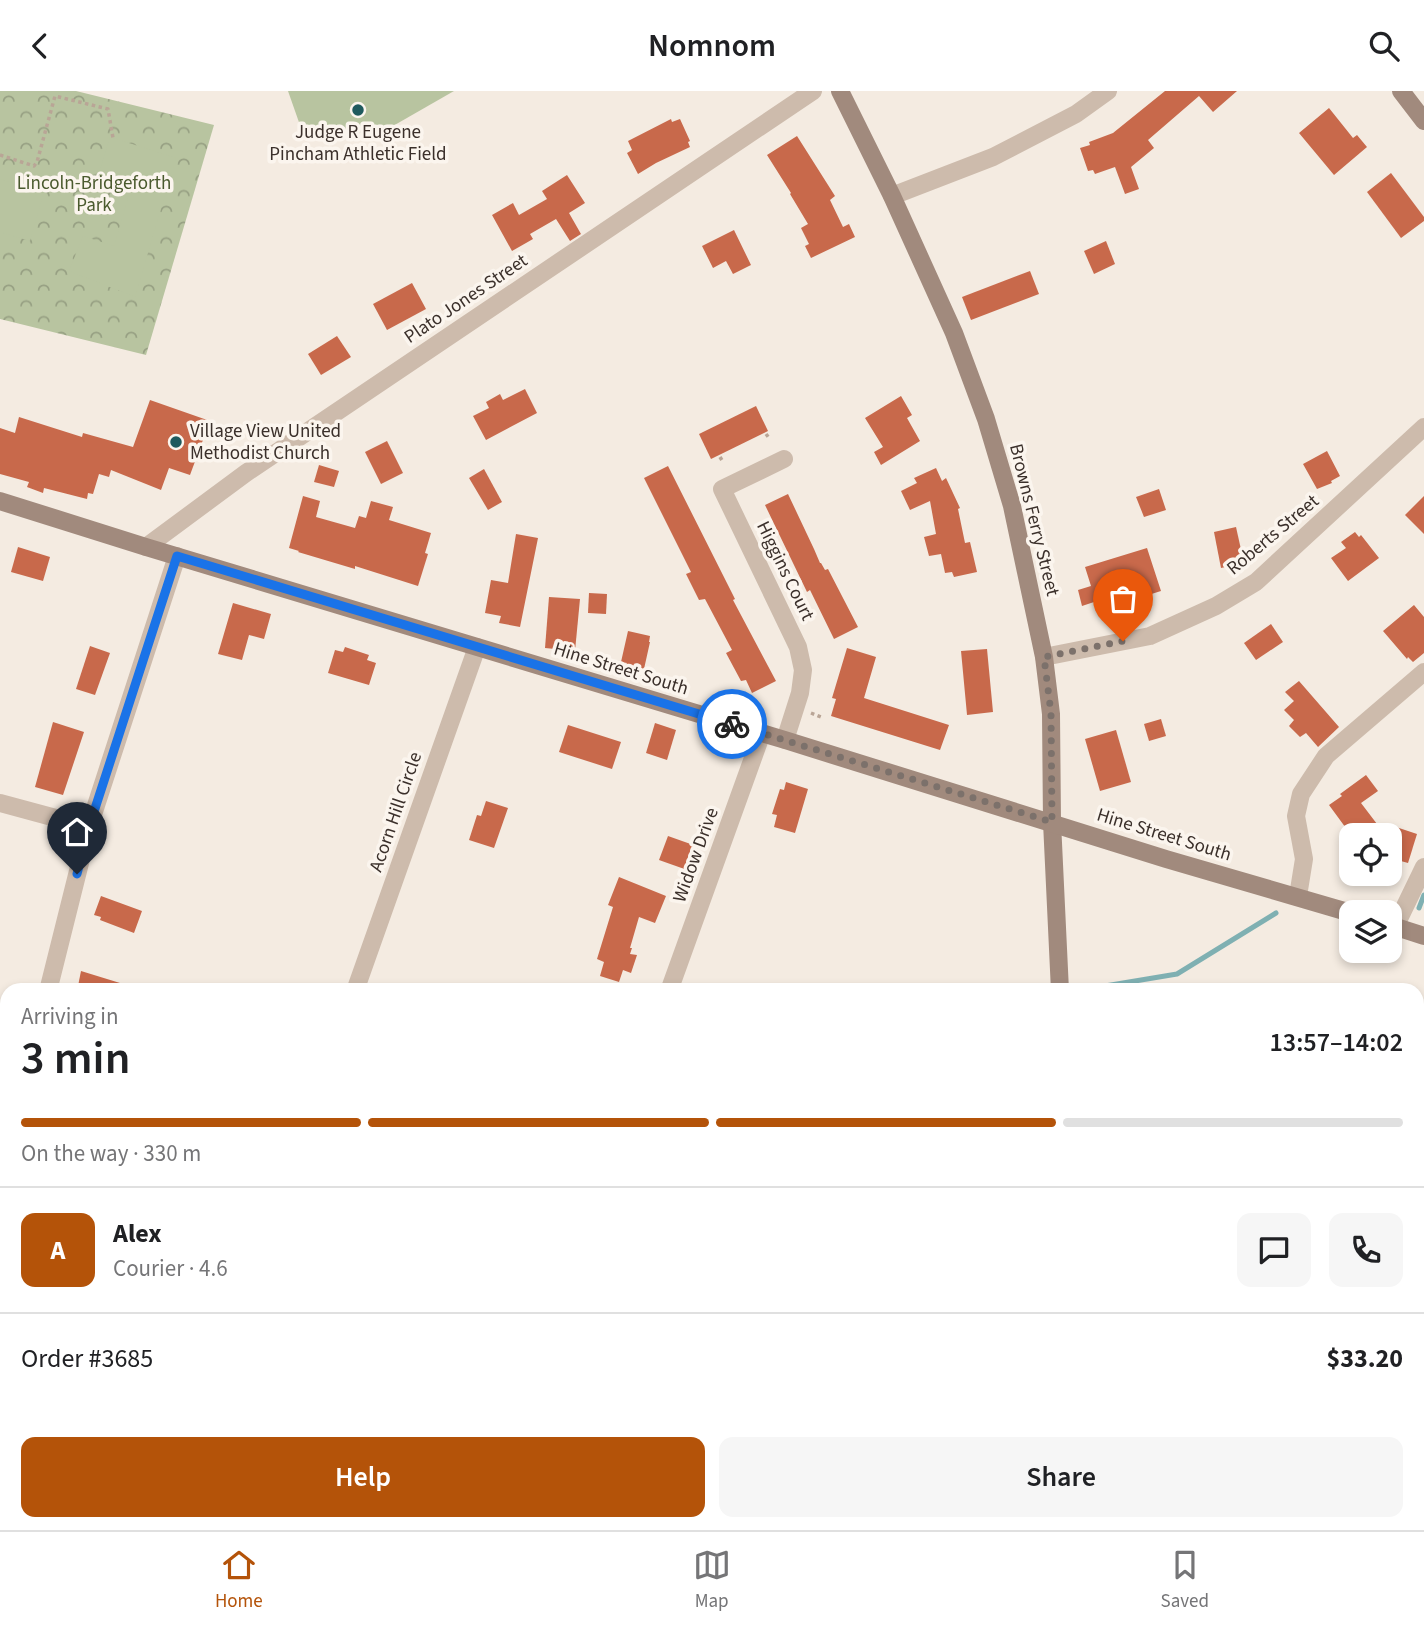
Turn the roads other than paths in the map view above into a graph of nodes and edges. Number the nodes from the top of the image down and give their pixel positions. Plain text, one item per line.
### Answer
1 (813, 91) edge
2 (840, 91) edge
3 (1108, 91) edge
4 (1401, 91) edge
5 (1424, 121) edge
6 (892, 196) junction
7 (1424, 427) edge
8 (784, 459) dead end
9 (0, 501) edge
10 (146, 547) junction
11 (177, 556) junction
12 (477, 647) junction
13 (1044, 657) junction
14 (1424, 672) edge
15 (762, 733) junction
16 (785, 740) junction
17 (0, 803) edge
18 (1052, 822) junction
19 (89, 827) junction
20 (1424, 867) edge
21 (1298, 896) junction
22 (1402, 908) edge
23 (1339, 909) edge
24 (1402, 929) edge
25 (1424, 936) edge
26 (50, 983) edge
27 (358, 983) edge
28 (672, 983) edge
29 (1060, 983) edge

1 - 10 street, Plato Jones Street
2 - 6 street, Browns Ferry Street
3 - 6 street
4 - 5 street
6 - 13 street, Browns Ferry Street
7 - 13 street, Roberts Street
8 - 16 street, Higgins Court
9 - 10 street, Hine Street South
10 - 11 street, Hine Street South
11 - 12 street, Hine Street South
11 - 19 street
12 - 15 street, Hine Street South
12 - 27 street, Acorn Hill Circle
13 - 18 street, Browns Ferry Street
14 - 21 street
15 - 16 street, Hine Street South
15 - 28 street, Widow Drive
16 - 18 street, Hine Street South
17 - 19 street
18 - 21 street, Hine Street South
18 - 29 street, Browns Ferry Street
19 - 26 street
20 - 22 street
21 - 23 street, Hine Street South
24 - 25 street

